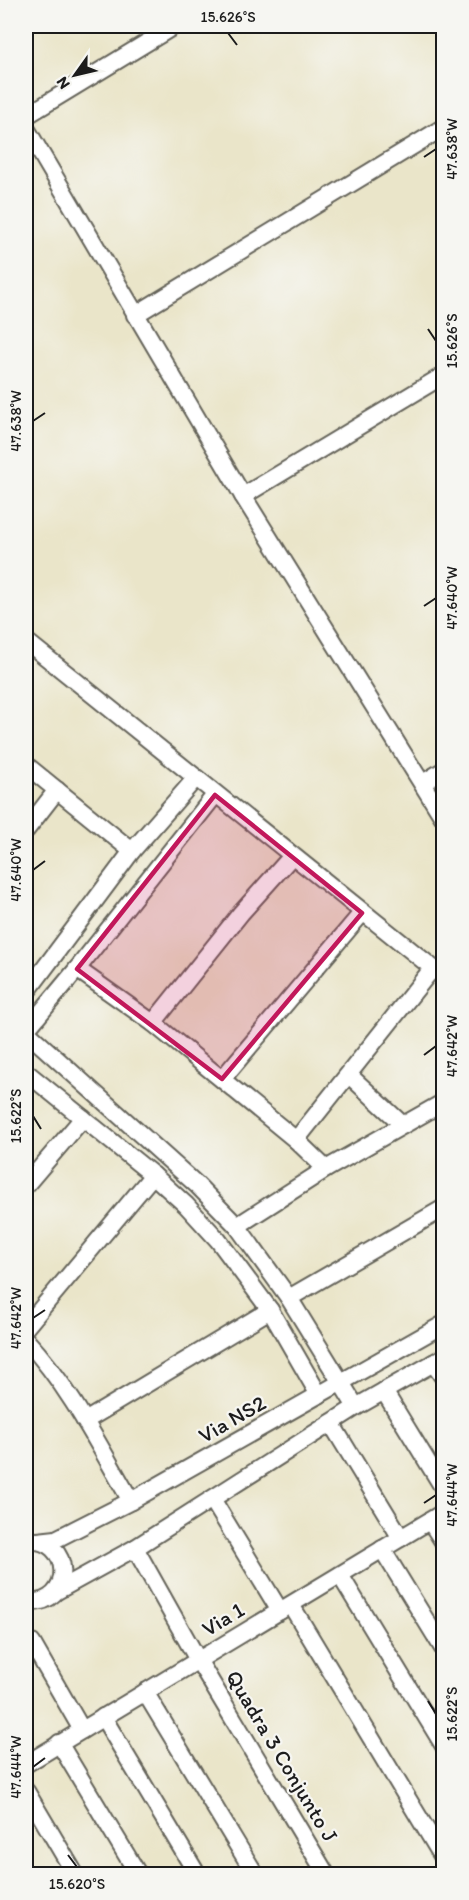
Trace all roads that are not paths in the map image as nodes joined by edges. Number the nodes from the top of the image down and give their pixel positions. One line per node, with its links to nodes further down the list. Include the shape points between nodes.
1 (174, 26): 2 (street)
2 (26, 116)
3 (444, 127): 5 (street)
4 (26, 128): 5 (street)
5 (135, 315): 7 (street)
6 (444, 375): 7 (street)
7 (243, 496): 12 (street)
8 (26, 641): 11 (street)
9 (26, 765): 13 (street)
10 (444, 770): 12 (street)
11 (195, 779): 14 (street); 17 (street)
12 (423, 783): 15 (street)
13 (57, 790): 16 (street); 17 (street)
14 (215, 795): 18 (street); 20 (street)
15 (444, 819)
16 (26, 830)
17 (132, 851): 22 (street)
18 (292, 856): 19 (street); 23 (street)
19 (362, 913): 21 (street); 28 (street)
20 (77, 969): 23 (street); 24 (street)
21 (438, 973): 27 (street)
22 (26, 993)
23 (153, 1023): 28 (street)
24 (28, 1029): 25 (street); 37 (street)
25 (26, 1053)
26 (26, 1072): 30 (street)
27 (349, 1075): 31 (street); 32 (street)
28 (222, 1079): 32 (street)
29 (444, 1102): 31 (street)
30 (83, 1118): 34 (street); 35 (street)
31 (403, 1125): 33 (street)
32 (296, 1140): 33 (street)
33 (326, 1169): 37 (street)
34 (153, 1175): 39 (street, via 218,1240); 41 (street)
35 (26, 1185)
36 (444, 1208): 38 (street)
37 (237, 1226): 38 (street)
38 (289, 1298): 45 (street)
39 (270, 1310): 47 (street); 49 (street)
40 (444, 1324): 45 (street, Via NS2)
41 (26, 1327)
42 (26, 1340): 49 (street)
43 (438, 1360): 44 (street); 46 (street)
44 (444, 1378)
45 (340, 1382): 47 (street, Via NS2); 48 (street)
46 (384, 1390): 48 (street); 51 (street)
47 (319, 1395): 53 (street, Via NS2)
48 (356, 1407): 50 (street)
49 (85, 1421): 53 (street)
50 (331, 1423): 52 (street); 55 (street)
51 (444, 1489)
52 (212, 1499): 58 (street); 63 (street)
53 (131, 1501): 56 (street, Via NS2, via 56,1539)
54 (437, 1516): 55 (street, Via 1); 57 (street)
55 (401, 1538): 59 (street, Via 1)
56 (29, 1541): 61 (street, via 48,1545 56,1552 63,1571)
57 (444, 1543)
58 (135, 1548): 61 (street); 66 (street, Quadra 3 Conjunto J)
59 (382, 1549): 60 (street, Via 1); 65 (street)
60 (340, 1575): 63 (street, Via 1); 71 (street)
61 (57, 1591): 62 (street, via 44,1601)
62 (29, 1605)
63 (286, 1608): 66 (street, Via 1); 74 (street)
64 (32, 1643): 69 (street)
65 (444, 1650)
66 (198, 1660): 67 (street, Via 1); 79 (street, Quadra 3 Conjunto J)
67 (145, 1692): 68 (street, Via 1); 78 (street)
68 (103, 1717): 69 (street, Via 1); 77 (street)
69 (82, 1730): 70 (street, Via 1)
70 (59, 1743): 72 (street, Via 1); 76 (street)
71 (444, 1746)
72 (28, 1756)
73 (26, 1791): 75 (street)
74 (444, 1859)
75 (75, 1875)
76 (138, 1875)
77 (197, 1875)
78 (255, 1875)
79 (326, 1875)

